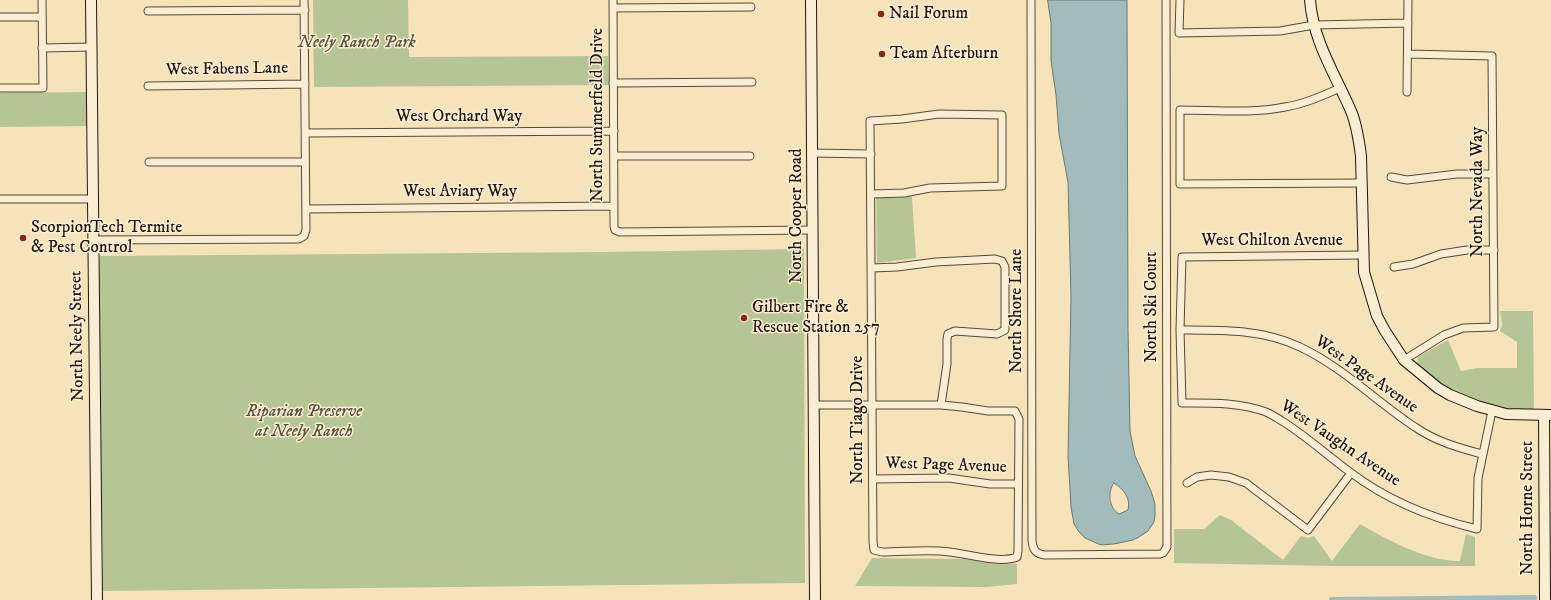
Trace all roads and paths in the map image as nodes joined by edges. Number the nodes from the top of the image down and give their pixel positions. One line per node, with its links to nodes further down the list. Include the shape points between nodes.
1 (42, 0): 15 (street)
2 (91, 0): 18 (street, North Neely Street)
3 (304, 0): 12 (street)
4 (811, 0): 30 (street, North Cooper Road)
5 (1031, 0): 62 (street, North Shore Lane, via 1033,547 1037,553 1045,555)
6 (1166, 0): 62 (street, North Ski Court, via 1167,547 1160,554)
7 (1180, 0): 17 (street, via 1180,33 1280,31)
8 (1310, 0): 17 (street)
9 (1408, 0): 16 (street)
10 (613, 4): 11 (street); 21 (street, North Summerfield Drive)
11 (751, 7)
12 (304, 10): 13 (street); 23 (street)
13 (148, 11)
14 (0, 17): 15 (street)
15 (42, 17): 19 (street)
16 (1408, 23): 17 (street); 20 (street)
17 (1314, 25): 26 (street, via 1318,40)
18 (92, 47): 19 (street); 40 (street, North Neely Street)
19 (42, 48): 25 (street, via 43,88)
20 (1408, 54): 27 (street); 36 (street, North Nevada Way, via 1492,56)
21 (613, 82): 22 (street); 28 (street, North Summerfield Drive)
22 (752, 82)
23 (305, 84): 24 (street, West Fabens Lane); 29 (street)
24 (148, 86)
25 (0, 88)
26 (1340, 88): 38 (street, via 1352,112 1359,137); 38 (street, via 1285,108 1180,110 1180,184)
27 (1407, 92)
28 (614, 131): 29 (street, West Orchard Way); 32 (street, North Summerfield Drive)
29 (305, 133): 35 (street)
30 (812, 153): 31 (street); 44 (street, North Cooper Road)
31 (871, 154): 39 (street, North Tiago Drive); 39 (street, North Tiago Drive, via 870,121 939,114 1002,115 1002,186 930,188 904,193)
32 (614, 156): 33 (street); 42 (street, North Summerfield Drive)
33 (750, 156)
34 (149, 162): 35 (street)
35 (305, 162): 43 (street)
36 (1493, 174): 37 (street, via 1457,174 1407,180); 46 (street, North Nevada Way)
37 (1391, 178)
38 (1362, 182): 47 (street)
39 (872, 194): 49 (street, North Tiago Drive)
40 (93, 199): 41 (street); 45 (street, North Neely Street)
41 (0, 200)
42 (614, 206): 43 (street, West Aviary Way); 44 (street, North Summerfield Drive, via 615,230 620,232)
43 (306, 209): 45 (street, via 306,230 304,236 299,239)
44 (813, 230): 52 (street, North Cooper Road)
45 (93, 240): 63 (street, North Neely Street)
46 (1494, 250): 48 (street, via 1467,250 1441,254 1413,264); 51 (street, North Nevada Way, via 1494,327 1462,328 1444,335)
47 (1363, 256): 50 (street, West Chilton Avenue, via 1182,257); 51 (street, via 1364,272 1377,316)
48 (1394, 267)
49 (872, 268): 53 (street, North Tiago Drive); 54 (street, via 944,261 1002,261 1005,267 1005,330 997,334 955,331 948,334 948,364)
50 (1180, 330): 57 (street, West Page Avenue, via 1235,330 1266,335 1300,347 1324,361 1416,428 1440,442); 58 (street, West Vaughn Avenue, via 1182,403 1245,405 1268,412 1300,432)
51 (1404, 360): 55 (street, via 1450,395)
52 (813, 405): 53 (street); 64 (street, North Cooper Road)
53 (873, 406): 54 (street); 59 (street, North Tiago Drive)
54 (941, 406): 61 (street, via 1015,411 1019,418)
55 (1492, 411): 56 (street); 57 (street)
56 (1547, 415): 65 (street, North Horne Street)
57 (1482, 454): 58 (street, West Vaughn Avenue, via 1478,478 1477,529 1415,510)
58 (1351, 473): 60 (street, via 1308,530 1246,483 1228,477 1211,476 1196,477)
59 (873, 478): 61 (street, West Page Avenue, via 949,478 990,484); 61 (street, North Tiago Drive, via 874,550 949,552 1012,559 1017,557 1018,551)
60 (1187, 483)
61 (1018, 484)
62 (1103, 555)
63 (97, 600)
64 (815, 600)
65 (1545, 600)

